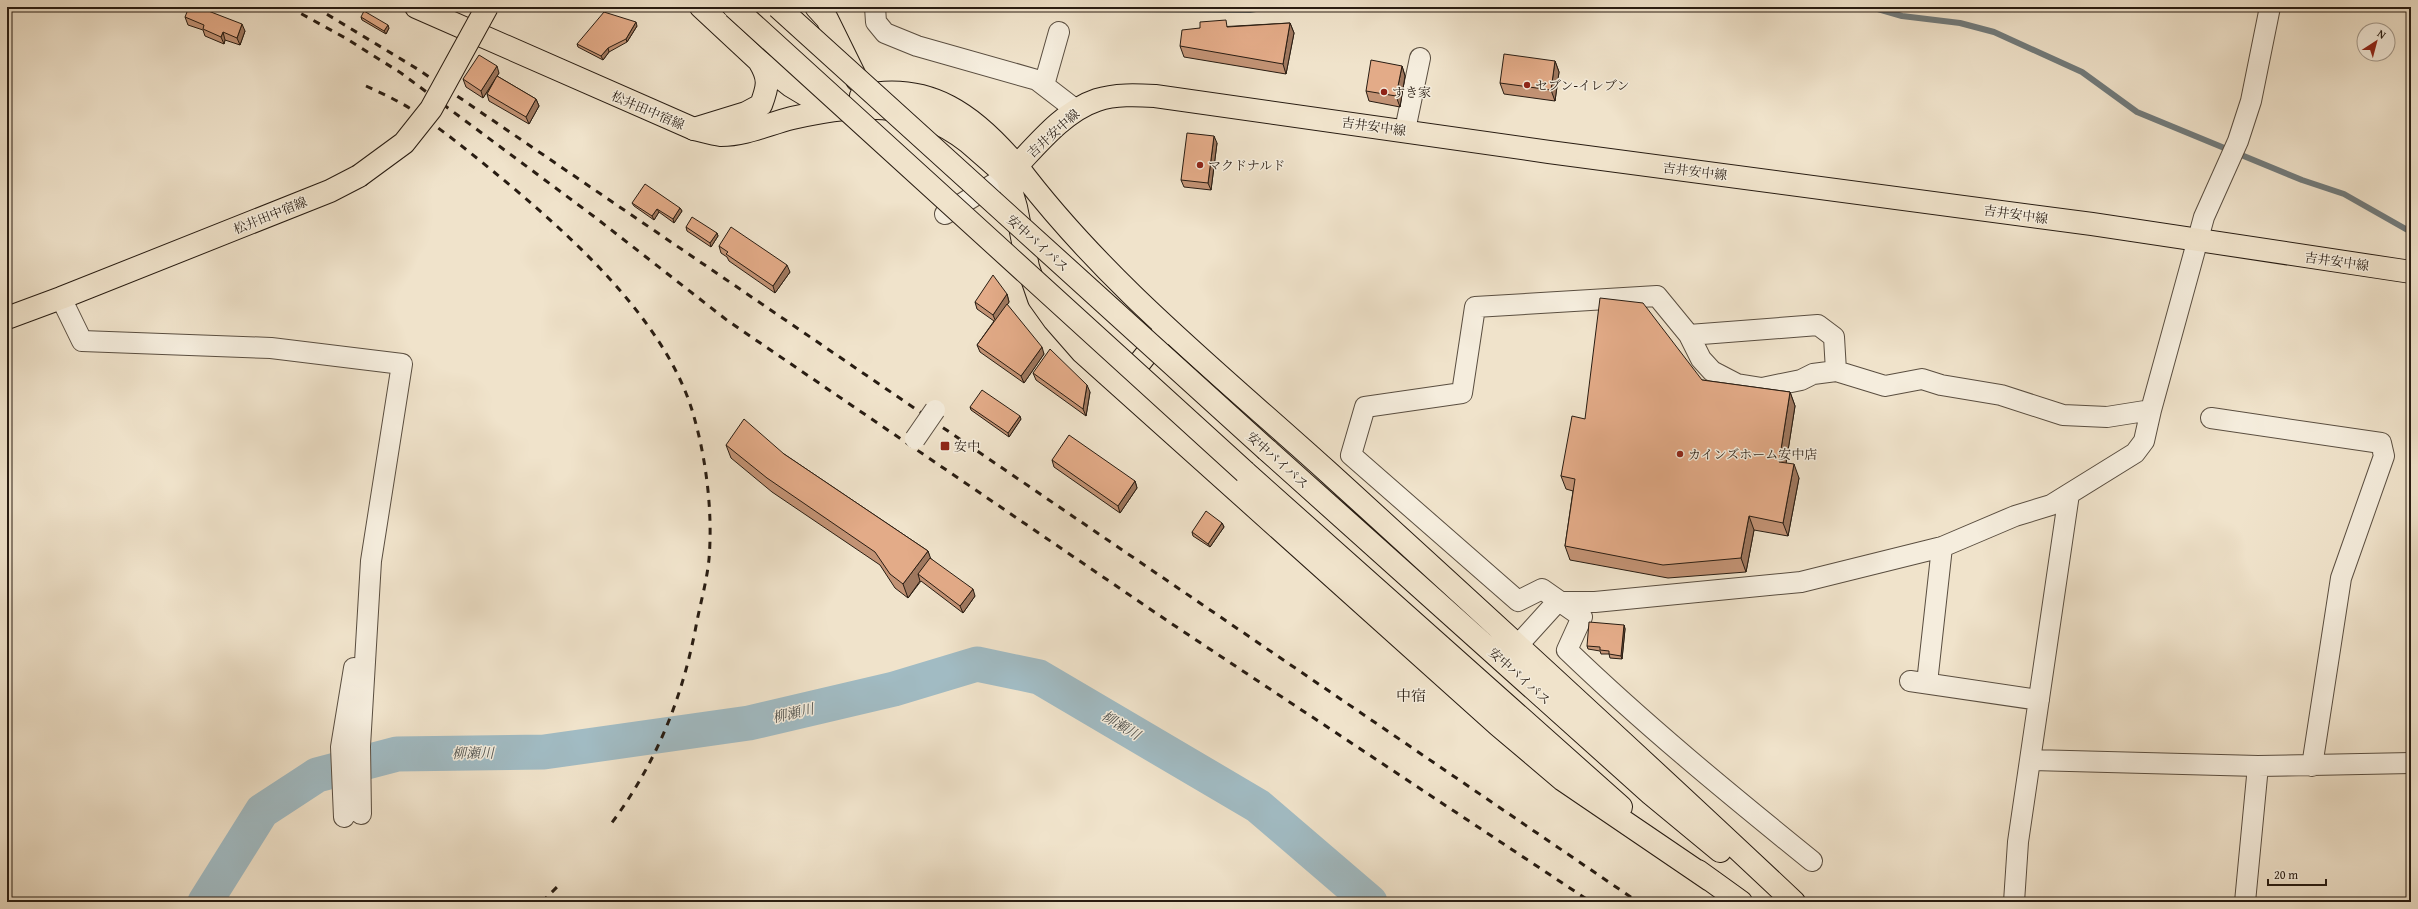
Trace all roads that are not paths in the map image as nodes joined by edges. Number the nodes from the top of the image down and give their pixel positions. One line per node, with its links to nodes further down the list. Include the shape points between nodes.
1 (416, 7): 16 (main road, 松井田中宿線)
2 (487, 7): 22 (main road, 松井田中宿線, bridge, via 431,109 404,143 359,176 330,191)
3 (701, 7): 11 (main road)
4 (734, 7): 43 (main road, bridge, via 1245,472 1632,816)
5 (778, 7): 45 (main road, 安中バイパス, bridge, via 1651,794 1727,857)
6 (816, 7): 13 (main road, via 827,18)
7 (875, 7): 12 (street, via 879,27 895,38 1037,80)
8 (2270, 7): 20 (street, via 2251,101 2238,141 2204,216)
9 (1059, 32): 12 (street)
10 (1420, 58): 17 (street)
11 (759, 61): 14 (main road, via 791,86); 16 (main road, via 767,75 767,89 761,105 746,113)
12 (1044, 85): 15 (street)
13 (864, 95): 14 (main road, 松井田中宿線); 18 (main road, 松井田中宿線, via 904,92 941,101 987,133)
14 (831, 110): 16 (main road, 松井田中宿線, via 791,118 748,131 720,135); 18 (main road, 松井田中宿線, via 890,108 926,117)
15 (1076, 110): 17 (main road, 吉井安中線, via 1098,100 1116,96 1155,96); 18 (main road, 吉井安中線)
16 (694, 129)
17 (1405, 130): 20 (main road, 吉井安中線)
18 (1012, 171): 19 (street); 24 (main road); 27 (main road, via 1028,267 1039,299 1082,352)
19 (945, 214)
20 (2198, 240): 21 (main road, 吉井安中線); 29 (street)
21 (2411, 272)
22 (62, 298): 23 (main road, 松井田中宿線); 41 (street, via 82,341 271,348 402,364 371,561 367,626 350,746)
23 (7, 318)
24 (1168, 328): 27 (main road); 35 (main road)
25 (1688, 335): 26 (street, via 1712,371 1737,384 1762,388 1801,380 1813,374); 26 (street, via 1818,325 1834,337); 34 (street, via 1657,296 1475,307 1462,393 1365,407 1351,456 1518,601 1542,589)
26 (1836, 371): 29 (street, via 1886,386 1922,379 1941,385 2001,395 2063,415 2107,417)
27 (1121, 386): 43 (main road, via 1498,725 1563,780)
28 (935, 410): 31 (street, bridge)
29 (2151, 410): 32 (street, via 2144,441 2134,453)
30 (2211, 418): 40 (street, via 2381,442 2384,456 2340,578)
31 (915, 439)
32 (2069, 494): 33 (street, via 2051,505 2015,516); 36 (street)
33 (1942, 547): 34 (street, via 1801,582 1595,602); 36 (street, via 1918,682)
34 (1557, 602): 35 (street); 42 (street, via 1582,618 1567,650 1678,751)
35 (1518, 645): 46 (main road)
36 (2039, 700): 37 (street)
37 (2030, 760): 39 (street); 47 (street, via 2018,842)
38 (2411, 763): 40 (street)
39 (2258, 766): 40 (street); 48 (street)
40 (2312, 766)
41 (352, 807)
42 (1812, 861)
43 (1710, 880): 44 (main road)
44 (1741, 902)
45 (1788, 902)
46 (1794, 902)
47 (2014, 902)
48 (2245, 902)

